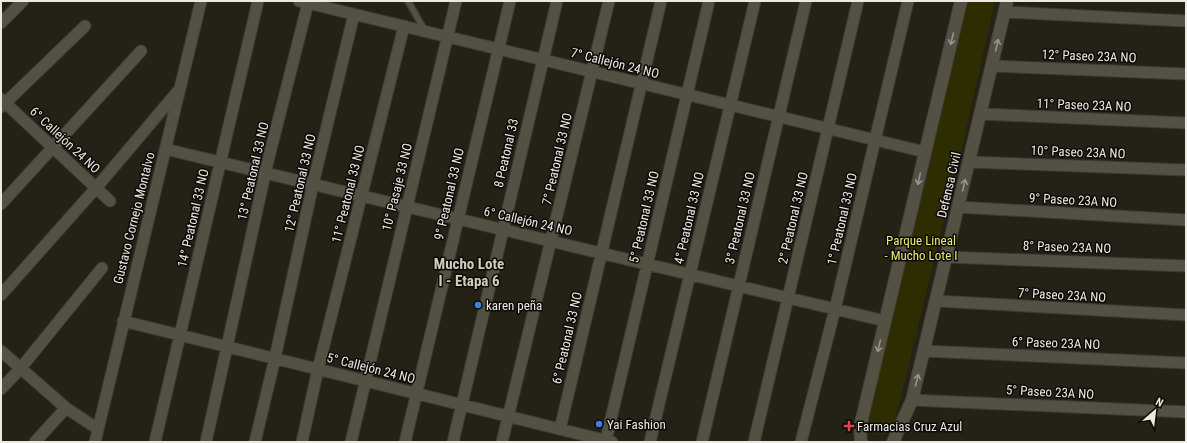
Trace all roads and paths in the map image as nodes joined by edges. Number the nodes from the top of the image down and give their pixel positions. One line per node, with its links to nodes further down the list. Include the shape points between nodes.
1 (23, 1): 20 (street)
2 (201, 1): 32 (street, Gustavo Cornejo Montalvo)
3 (258, 1): 44 (street, 14° Peatonal 33 NO)
4 (408, 1): 23 (lane)
5 (456, 1): 24 (street, 10° Pasaje 33 NO)
6 (510, 1): 25 (street, 9° Peatonal 33 NO)
7 (557, 1): 27 (street, 8 Peatonal 33)
8 (609, 1): 29 (street, 7° Peatonal 33 NO)
9 (661, 1): 31 (street)
10 (709, 1): 33 (street, 5° Peatonal 33 NO)
11 (755, 1): 35 (street, 4° Peatonal 33 NO)
12 (806, 1): 37 (street, 3° Peatonal 33 NO)
13 (858, 1): 39 (street, 2° Peatonal 33 NO)
14 (908, 1): 40 (street, 1° Peatonal 33 NO)
15 (962, 1): 43 (street, one-way to 43)
16 (304, 2): 18 (street, 7° Callejón 24 NO); 47 (street, 13° Peatonal 33 NO)
17 (1006, 6): 19 (street); 28 (street, Defensa Civil, one-way to 17)
18 (354, 14): 22 (street, 7° Callejón 24 NO); 48 (street, 12° Peatonal 33 NO)
19 (1186, 21)
20 (1, 23)
21 (85, 26): 34 (street)
22 (404, 26): 23 (street, 7° Callejón 24 NO); 50 (street, 11° Peatonal 33 NO)
23 (425, 32): 24 (street, 7° Callejón 24 NO)
24 (447, 37): 25 (street, 7° Callejón 24 NO); 53 (street, 10° Pasaje 33 NO)
25 (498, 49): 27 (street, 7° Callejón 24 NO); 55 (street, 9° Peatonal 33 NO)
26 (141, 51): 41 (street)
27 (543, 60): 29 (street, 7° Callejón 24 NO); 57 (street, 8 Peatonal 33)
28 (992, 66): 30 (street, 12° Paseo 23A NO); 36 (street, Defensa Civil)
29 (592, 72): 31 (street, 7° Callejón 24 NO); 58 (street, 7° Peatonal 33 NO)
30 (1186, 74)
31 (641, 83): 33 (street, 7° Callejón 24 NO); 59 (street, 6° Peatonal 33 NO)
32 (180, 89): 42 (street, Gustavo Cornejo Montalvo); 49 (street)
33 (687, 94): 35 (street, 7° Callejón 24 NO); 61 (street, 5° Peatonal 33 NO)
34 (2, 103): 41 (street, 6° Callejón 24 NO)
35 (731, 105): 37 (street, 7° Callejón 24 NO); 64 (street, 4° Peatonal 33 NO)
36 (981, 114): 38 (street, 11° Paseo 23A NO); 45 (street, Defensa Civil)
37 (778, 116): 39 (street, 7° Callejón 24 NO); 65 (street, 3° Peatonal 33 NO)
38 (1186, 124)
39 (828, 128): 40 (street, 7° Callejón 24 NO); 67 (street, 2° Peatonal 33 NO)
40 (875, 140): 43 (street, 7° Callejón 24 NO); 69 (street, 1° Peatonal 33 NO)
41 (53, 147): 49 (street, 6° Callejón 24 NO); 52 (street)
42 (165, 149): 44 (street, 6° Callejón 24 NO); 71 (street, Gustavo Cornejo Montalvo)
43 (925, 152): 72 (street, one-way to 72)
44 (220, 162): 47 (street, 6° Callejón 24 NO); 73 (street, 14° Peatonal 33 NO)
45 (969, 162): 46 (street, 10° Paseo 23A NO); 54 (street, Defensa Civil, one-way to 45)
46 (1186, 170)
47 (266, 173): 48 (street, 6° Callejón 24 NO); 74 (street, 13° Peatonal 33 NO)
48 (313, 184): 50 (street, 6° Callejón 24 NO); 77 (street, 12° Peatonal 33 NO)
49 (96, 188): 51 (street, 6° Callejón 24 NO); 66 (street)
50 (362, 196): 53 (street, 6° Callejón 24 NO); 80 (street, 11° Peatonal 33 NO)
51 (110, 201)
52 (1, 204)
53 (406, 207): 55 (street, 6° Callejón 24 NO); 81 (street, 10° Pasaje 33 NO)
54 (958, 207): 56 (street, 9° Paseo 23A NO); 60 (street, Defensa Civil)
55 (458, 219): 57 (street, 6° Callejón 24 NO); 83 (street, 9° Peatonal 33 NO)
56 (1186, 220)
57 (503, 230): 58 (street, 6° Callejón 24 NO); 85 (street, 8 Peatonal 33)
58 (552, 241): 59 (street, 6° Callejón 24 NO); 88 (street, 7° Peatonal 33 NO)
59 (601, 253): 61 (street, 6° Callejón 24 NO); 90 (street, 6° Peatonal 33 NO)
60 (946, 257): 62 (street, 8° Paseo 23A NO); 68 (street, Defensa Civil)
61 (647, 264): 64 (street, 6° Callejón 24 NO); 91 (street, 5° Peatonal 33 NO)
62 (1186, 266)
63 (102, 268): 79 (street)
64 (690, 274): 65 (street, 6° Callejón 24 NO); 102 (street, 4° Peatonal 33 NO)
65 (738, 286): 67 (street, 6° Callejón 24 NO); 103 (street, 3° Peatonal 33 NO)
66 (1, 295)
67 (788, 298): 69 (street, 6° Callejón 24 NO); 104 (street, 2° Peatonal 33 NO)
68 (936, 301): 70 (street, 7° Paseo 23A NO); 76 (street, Defensa Civil)
69 (835, 309): 72 (street, 6° Callejón 24 NO); 105 (street, 1° Peatonal 33 NO)
70 (1186, 315)
71 (123, 321): 73 (street, 5° Callejón 24 NO); 89 (street, Gustavo Cornejo Montalvo)
72 (885, 321): 106 (street, one-way to 106, via 860,427)
73 (180, 335): 74 (street, 5° Callejón 24 NO); 94 (street, 14° Peatonal 33 NO)
74 (228, 346): 77 (street, 5° Callejón 24 NO); 95 (street, 13° Peatonal 33 NO)
75 (1, 351): 79 (street)
76 (924, 351): 78 (street, 6° Paseo 23A NO); 84 (street, Defensa Civil, one-way to 76)
77 (276, 358): 80 (street, 5° Callejón 24 NO); 96 (street, 12° Peatonal 33 NO)
78 (1186, 363)
79 (20, 369): 82 (street); 86 (street)
80 (318, 369): 81 (street, 5° Callejón 24 NO); 97 (street, 11° Peatonal 33 NO)
81 (365, 380): 83 (street, 5° Callejón 24 NO); 98 (street, 10° Pasaje 33 NO)
82 (1, 389)
83 (416, 393): 85 (street, 5° Callejón 24 NO); 99 (street, 9° Peatonal 33 NO)
84 (912, 400): 87 (street, 5° Paseo 23A NO); 107 (street, Defensa Civil)
85 (461, 404): 88 (street, 5° Callejón 24 NO); 100 (street, 8 Peatonal 33)
86 (66, 408): 89 (street); 92 (street)
87 (1186, 412)
88 (508, 417): 90 (street, 5° Callejón 24 NO); 101 (street, 7° Peatonal 33 NO)
89 (98, 429): 93 (street, Gustavo Cornejo Montalvo)
90 (560, 429): 91 (street, 5° Callejón 24 NO)
91 (609, 441)
92 (35, 442)
93 (95, 442)
94 (155, 442)
95 (206, 442)
96 (255, 442)
97 (302, 442)
98 (351, 442)
99 (405, 442)
100 (453, 442)
101 (502, 442)
102 (650, 442)
103 (702, 442)
104 (754, 442)
105 (800, 442)
106 (861, 442)
107 (894, 442)

